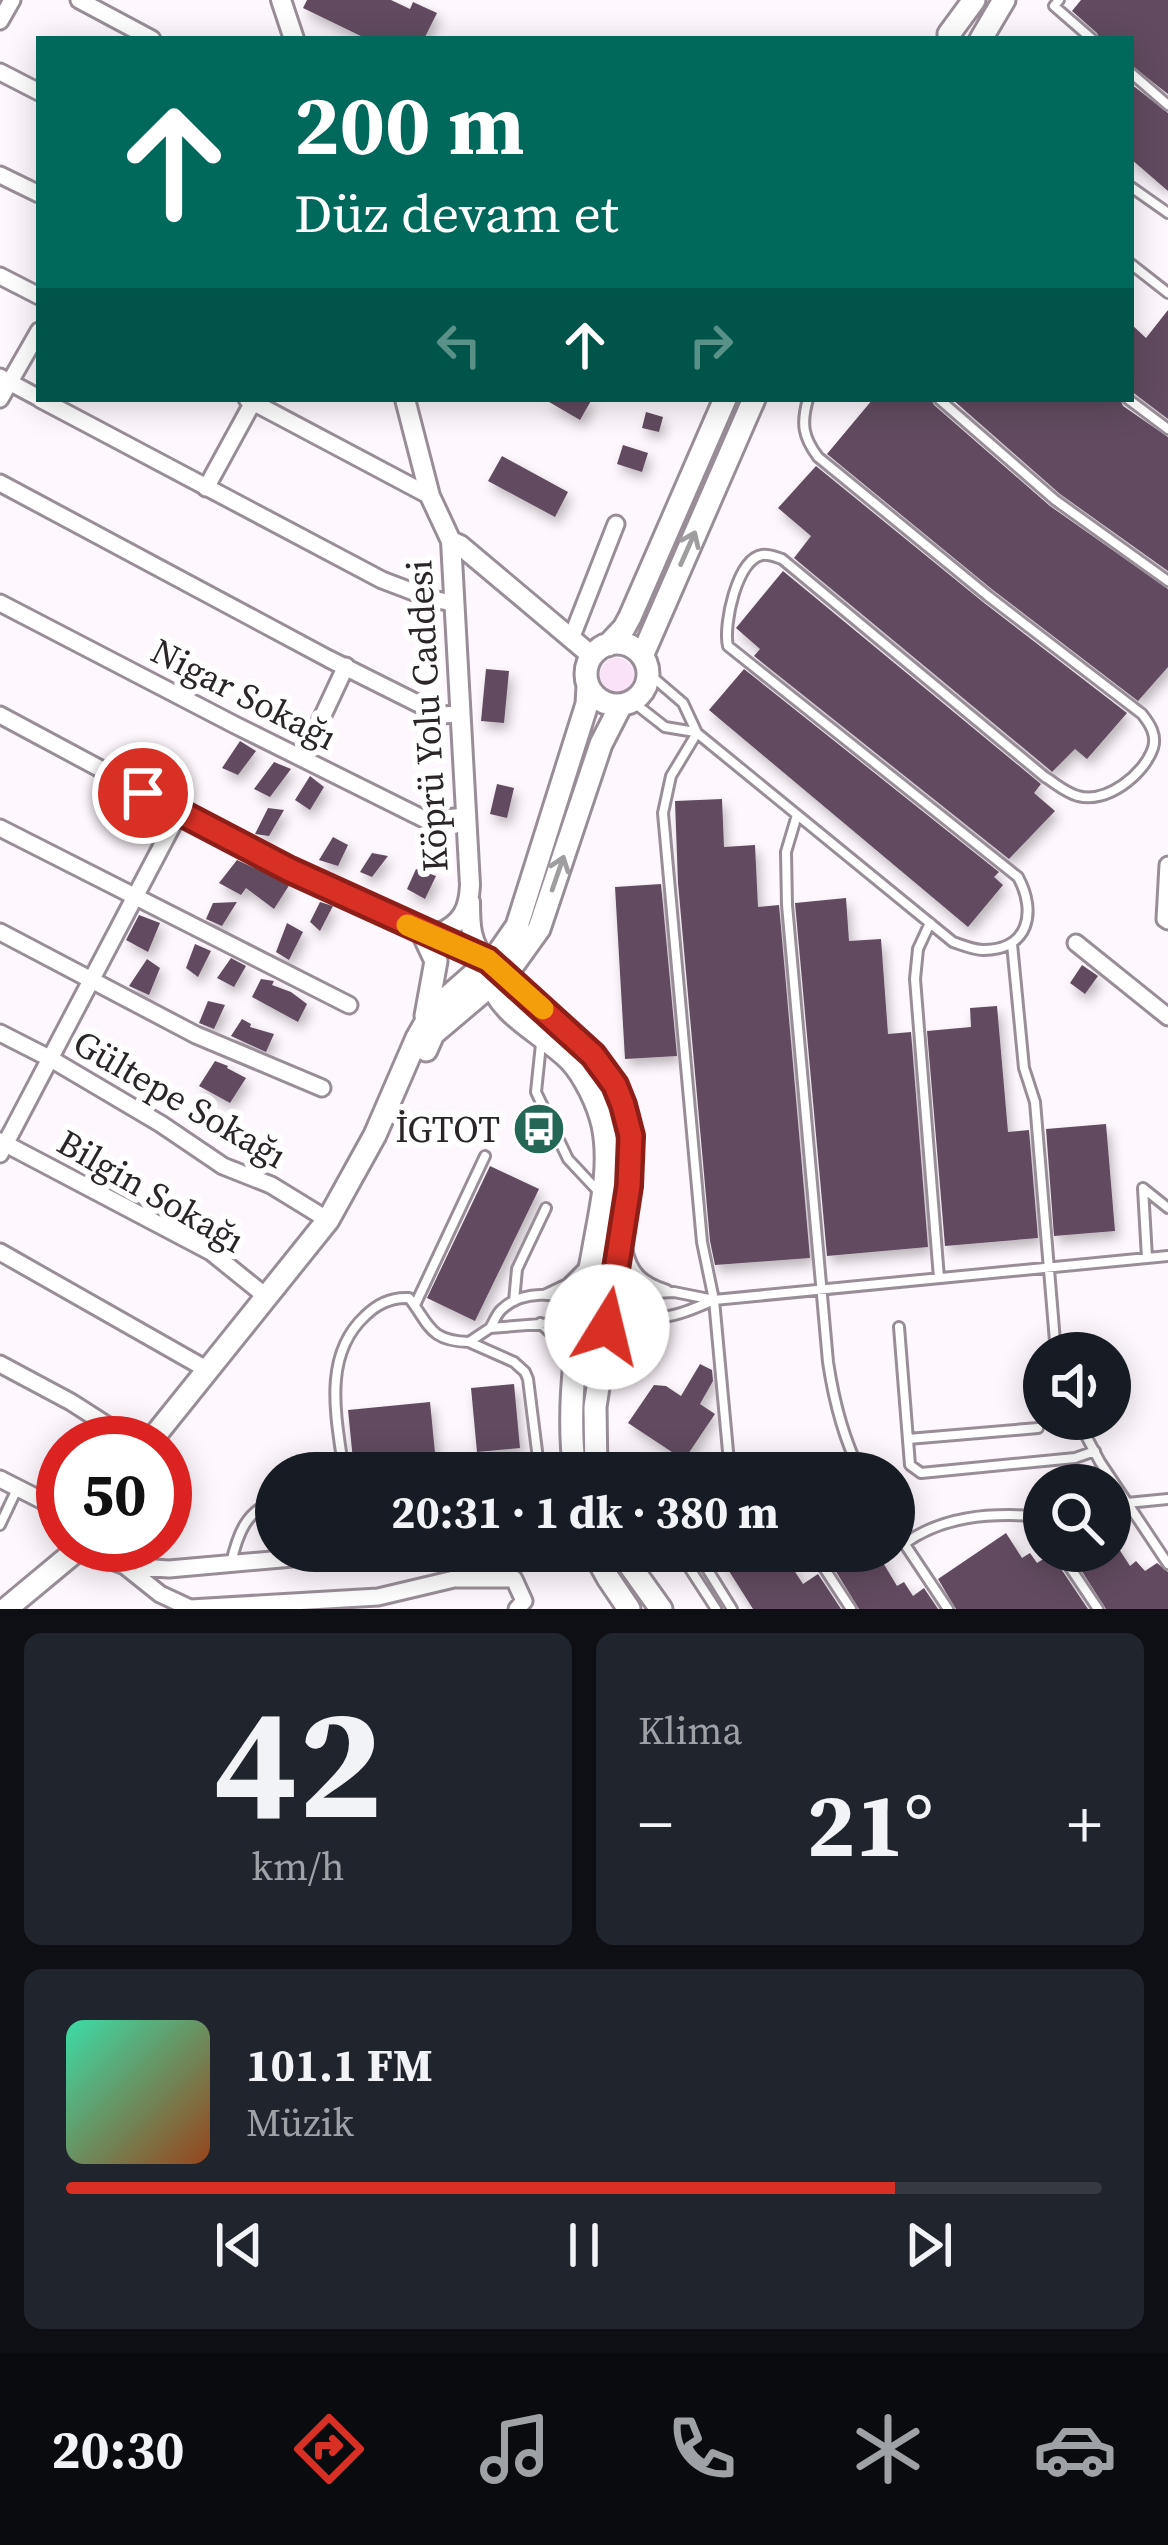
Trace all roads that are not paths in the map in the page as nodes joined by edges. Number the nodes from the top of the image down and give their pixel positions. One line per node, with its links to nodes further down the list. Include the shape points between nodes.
1 (12, 0): 7 (street)
2 (79, 0): 8 (street)
3 (281, 0): 9 (street)
4 (974, 0): 10 (main road)
5 (1004, 0): 11 (main road)
6 (1059, 0): 12 (lane, via 1054,6)
7 (0, 21)
8 (146, 36)
9 (293, 36)
10 (947, 36)
11 (982, 36)
12 (1089, 36)
13 (0, 72): 15 (street)
14 (1134, 76): 16 (lane)
15 (36, 90)
16 (1168, 105)
17 (0, 175): 19 (street)
18 (1134, 189): 20 (lane)
19 (36, 193)
20 (1168, 213)
21 (1134, 266): 23 (lane)
22 (0, 276): 24 (street)
23 (1168, 293)
24 (36, 294)
25 (36, 335): 26 (street)
26 (5, 380): 27 (street); 28 (street)
27 (36, 397)
28 (0, 399)
29 (46, 402): 40 (street)
30 (249, 402): 40 (street)
31 (254, 402): 41 (street)
32 (406, 402): 41 (street, Köprü Yolu Caddesi)
33 (724, 402): 48 (main road, via 625,628)
34 (753, 402): 49 (main road, one-way to 34)
35 (807, 402): 70 (lane, via 804,438 818,457 1152,727 1154,746 1143,766 1113,792 1075,796 782,559 758,555 748,563 724,630 728,646 1018,878 1030,910)
36 (942, 402): 44 (lane, via 1055,500)
37 (1132, 402): 38 (lane)
38 (1168, 429)
39 (0, 483): 50 (street)
40 (206, 488): 45 (street, via 382,580)
41 (430, 496): 43 (street, Köprü Yolu Caddesi)
42 (616, 524): 47 (street)
43 (451, 541): 45 (street, Köprü Yolu Caddesi); 47 (street)
44 (1168, 581)
45 (453, 602): 53 (street, Köprü Yolu Caddesi)
46 (0, 603): 56 (street, Nigar Sokağı)
47 (571, 639): 48 (street)
48 (600, 651): 49 (main road, via 628,645); 51 (main road, via 587,666)
49 (645, 664): 52 (main road, via 645,688); 55 (lane, via 682,703)
50 (346, 666): 53 (street, via 441,715); 56 (street)
51 (588, 686): 52 (main road, via 601,701); 71 (main road, via 517,926)
52 (627, 704): 55 (lane, via 665,727); 66 (main road, one-way to 52, via 601,744)
53 (459, 714): 59 (street, Köprü Yolu Caddesi)
54 (0, 715): 57 (street)
55 (697, 733): 58 (lane); 99 (lane, via 671,776 663,813)
56 (303, 758): 59 (street, Nigar Sokağı, via 426,820)
57 (179, 812): 63 (street); 67 (street)
58 (797, 815): 65 (lane); 95 (lane, via 786,852 787,905)
59 (465, 816): 62 (street, Köprü Yolu Caddesi)
60 (0, 828): 63 (street)
61 (1168, 865): 64 (street)
62 (470, 885): 67 (street, Köprü Yolu Caddesi, via 462,918 440,933); 71 (street, via 473,940)
63 (136, 897): 72 (street); 74 (street)
64 (1168, 921)
65 (930, 923): 70 (lane, via 981,951); 94 (lane, via 915,979)
66 (539, 929): 71 (main road, via 525,952); 73 (main road, via 527,966)
67 (422, 931): 71 (main road); 77 (main road, via 436,961)
68 (0, 932): 72 (street)
69 (1076, 943): 76 (street)
70 (1012, 944): 93 (lane)
71 (494, 974): 73 (main road); 75 (main road); 77 (main road, via 449,993); 78 (main road, via 510,1013)
72 (91, 982): 80 (street); 81 (street)
73 (533, 1000): 88 (main road, via 593,1055 623,1105 631,1136)
74 (349, 1005)
75 (455, 1016): 78 (main road, via 506,1016); 116 (main road, via 433,1034 337,1226)
76 (1168, 1017)
77 (424, 1024): 87 (main road)
78 (533, 1031): 84 (lane, via 536,1092 568,1159); 84 (main road, via 572,1062 596,1103 607,1154)
79 (0, 1034): 80 (street, Gültepe Sokağı)
80 (51, 1059): 82 (street); 87 (street, Gültepe Sokağı, via 223,1166)
81 (322, 1088)
82 (2, 1146): 98 (street, Bilgin Sokağı, via 211,1252)
83 (485, 1156): 102 (lane)
84 (603, 1196): 91 (main road)
85 (546, 1208): 100 (lane, via 517,1269)
86 (1168, 1208): 92 (lane, via 1143,1187)
87 (328, 1220): 98 (main road)
88 (622, 1229): 96 (lane, via 634,1270); 101 (main road)
89 (0, 1252): 112 (street)
90 (1168, 1256): 92 (lane)
91 (592, 1258): 97 (lane, via 567,1284); 101 (main road); 103 (main road)
92 (1147, 1258): 93 (lane)
93 (1047, 1268): 94 (lane); 108 (lane)
94 (939, 1278): 95 (lane)
95 (822, 1289): 99 (lane); 126 (lane, via 833,1396)
96 (674, 1292): 99 (lane); 101 (lane)
97 (541, 1295): 100 (lane); 103 (lane, via 569,1298)
98 (268, 1298): 112 (main road)
99 (714, 1300): 104 (lane); 125 (lane)
100 (514, 1301): 107 (lane)
101 (611, 1302): 104 (lane); 110 (main road)
102 (415, 1305): 109 (lane, via 442,1339); 121 (lane, via 401,1297 371,1310 340,1355)
103 (582, 1316): 105 (lane); 110 (main road); 113 (main road)
104 (650, 1319): 110 (lane, via 623,1330)
105 (539, 1322): 107 (lane); 113 (lane)
106 (899, 1327): 118 (lane)
107 (490, 1328): 109 (lane)
108 (1054, 1332)
109 (469, 1342): 122 (lane, via 525,1372)
110 (603, 1353): 124 (main road)
111 (0, 1364): 114 (street)
112 (206, 1369): 115 (main road)
113 (572, 1380): 123 (main road)
114 (93, 1416)
115 (170, 1416)
116 (186, 1416)
117 (1023, 1429): 118 (lane)
118 (908, 1439): 120 (lane, via 910,1465 921,1473)
119 (1089, 1440): 120 (lane)
120 (1095, 1451): 127 (lane)
121 (342, 1452)
122 (537, 1452)
123 (572, 1452)
124 (596, 1452)
125 (728, 1452)
126 (849, 1452)
127 (1103, 1464)
128 (0, 1479): 129 (street)
129 (18, 1488): 130 (street); 136 (lane)
130 (36, 1497)
131 (1168, 1498): 132 (lane)
132 (1131, 1502)
133 (255, 1510): 140 (lane)
134 (1131, 1510): 141 (lane)
135 (1023, 1517): 137 (lane, via 951,1520)
136 (0, 1525)
137 (915, 1536)
138 (915, 1560): 158 (lane)
139 (255, 1562): 140 (street)
140 (231, 1564): 142 (street)
141 (1168, 1564)
142 (192, 1567)
143 (50, 1572): 151 (main road)
144 (132, 1572): 152 (street, via 190,1608 514,1579 524,1600)
145 (605, 1572): 153 (main road)
146 (634, 1572): 154 (main road)
147 (691, 1572): 155 (lane)
148 (709, 1572): 156 (lane)
149 (827, 1572): 157 (lane)
150 (1073, 1572): 159 (lane)
151 (6, 1609)
152 (517, 1609)
153 (629, 1609)
154 (661, 1609)
155 (716, 1609)
156 (731, 1609)
157 (851, 1609)
158 (948, 1609)
159 (1098, 1609)

